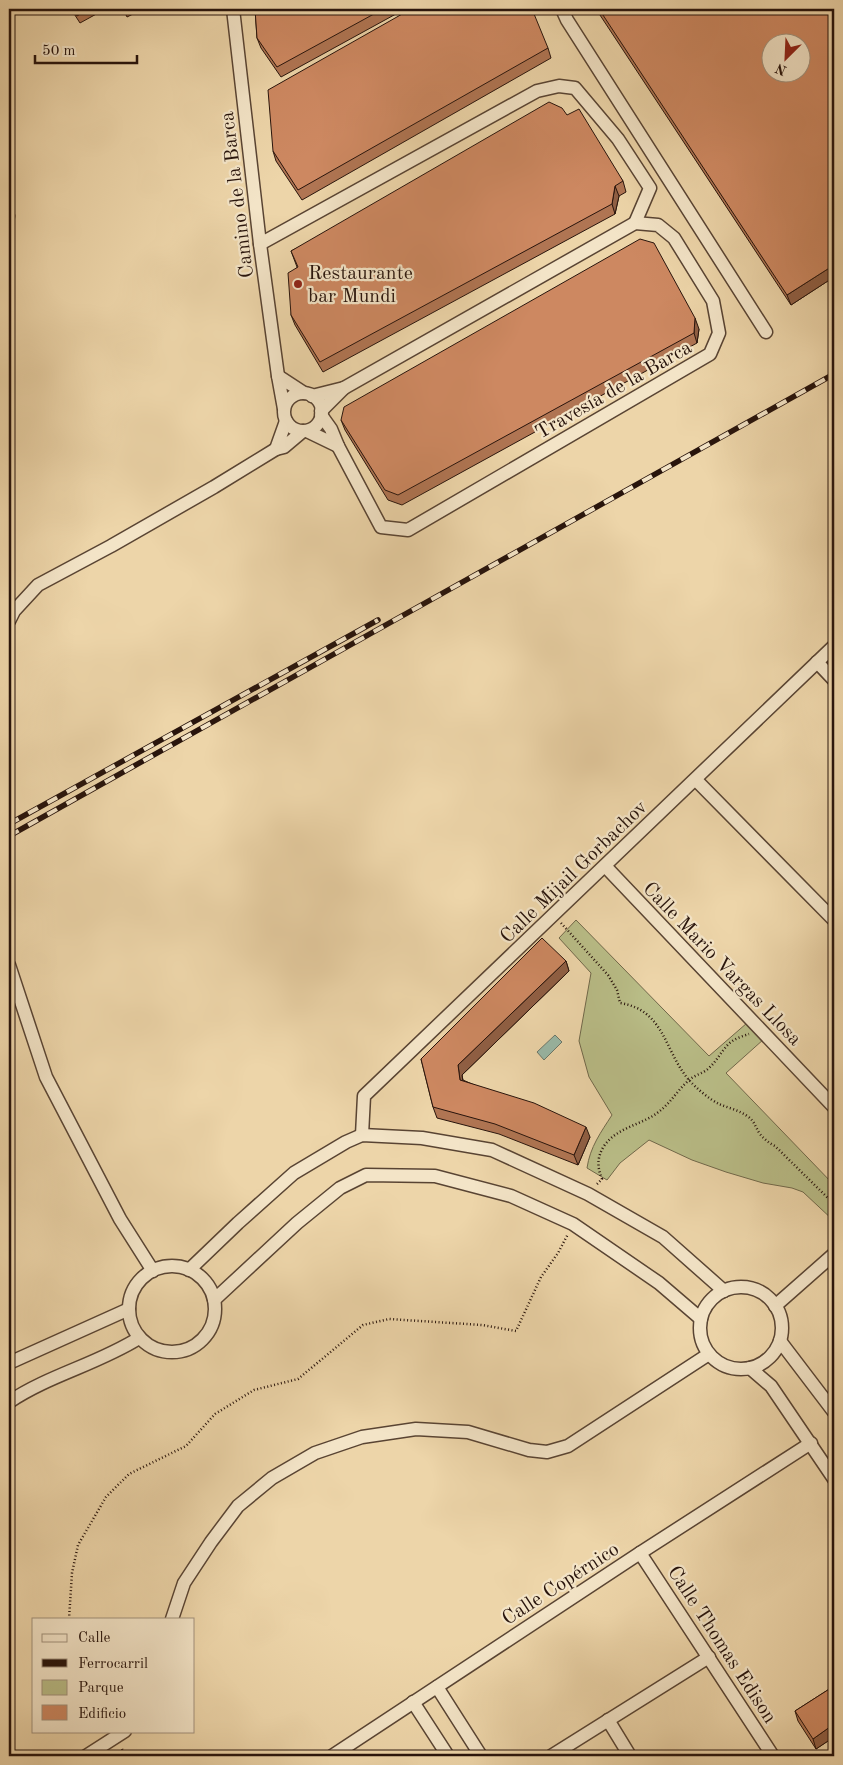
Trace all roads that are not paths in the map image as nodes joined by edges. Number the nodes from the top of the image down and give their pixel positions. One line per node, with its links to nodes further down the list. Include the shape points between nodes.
1 (233, 9): 6 (street, Camino de la Barca)
2 (562, 9): 7 (street)
3 (9, 211): 5 (lane)
4 (635, 223): 6 (street, via 650,188 618,139 575,88 559,86 537,91); 9 (street); 14 (street, Travesía de la Barca, via 658,225 674,238 713,301 719,333 710,354 408,530 381,527)
5 (9, 226)
6 (260, 244): 8 (street, Camino de la Barca)
7 (766, 332)
8 (278, 376): 10 (street); 12 (street, Camino de la Barca)
9 (344, 388): 10 (street); 11 (street)
10 (308, 395): 11 (street, via 317,400); 12 (street, via 294,395 289,399)
11 (321, 413): 13 (street, via 317,424); 14 (street)
12 (285, 415): 13 (street, via 294,429); 15 (street)
13 (305, 431): 14 (street); 15 (street, via 284,447)
14 (338, 446)
15 (276, 449): 16 (street, via 38,585 14,610)
16 (9, 621)
17 (834, 646): 18 (street, Calle Mijail Gorbachov)
18 (817, 662): 19 (street); 20 (street, Calle Mijail Gorbachov)
19 (834, 680)
20 (696, 780): 21 (street, Calle Mijail Gorbachov); 22 (street)
21 (605, 866): 24 (street, Calle Mario Vargas Llosa); 25 (street, Calle Mijail Gorbachov, via 364,1096)
22 (834, 920)
23 (9, 965): 28 (street, via 46,1076 120,1219)
24 (834, 1107)
25 (362, 1134): 27 (street, via 294,1173); 29 (street, via 422,1138 492,1150 588,1194 663,1237)
26 (834, 1254): 31 (street)
27 (189, 1270): 28 (street, via 176,1266); 30 (street, via 209,1287)
28 (153, 1271): 32 (street, via 138,1283 131,1295)
29 (724, 1291): 31 (street, via 746,1288 758,1291); 33 (street, via 714,1298)
30 (214, 1300): 33 (street, via 340,1188 366,1175 435,1176 511,1196 572,1224 659,1283); 34 (street, via 211,1328 192,1348 164,1352)
31 (775, 1306): 35 (street, via 782,1329)
32 (129, 1309): 34 (street, via 130,1320); 37 (street)
33 (701, 1319): 36 (street, via 701,1338)
34 (139, 1338): 39 (street)
35 (780, 1341): 38 (street, via 763,1363); 40 (street)
36 (709, 1354): 38 (street, via 728,1367); 44 (street, via 568,1446 547,1452 468,1432 416,1429 362,1437 315,1453 272,1478 238,1506 184,1583)
37 (9, 1363)
38 (750, 1368): 41 (street, via 771,1386)
39 (9, 1402)
40 (834, 1412)
41 (811, 1443): 42 (street); 43 (street, Calle Copérnico)
42 (834, 1479)
43 (640, 1552): 45 (street, Calle Thomas Edison); 46 (street, Calle Copérnico)
44 (172, 1618)
45 (708, 1657): 48 (street); 56 (street, Calle Thomas Edison)
46 (437, 1687): 47 (street, Calle Copérnico); 53 (street)
47 (414, 1702): 51 (street, Calle Copérnico); 52 (street)
48 (608, 1720): 54 (street); 55 (street)
49 (123, 1732): 50 (street)
50 (86, 1756)
51 (332, 1756)
52 (448, 1756)
53 (481, 1756)
54 (551, 1756)
55 (630, 1756)
56 (773, 1756)

